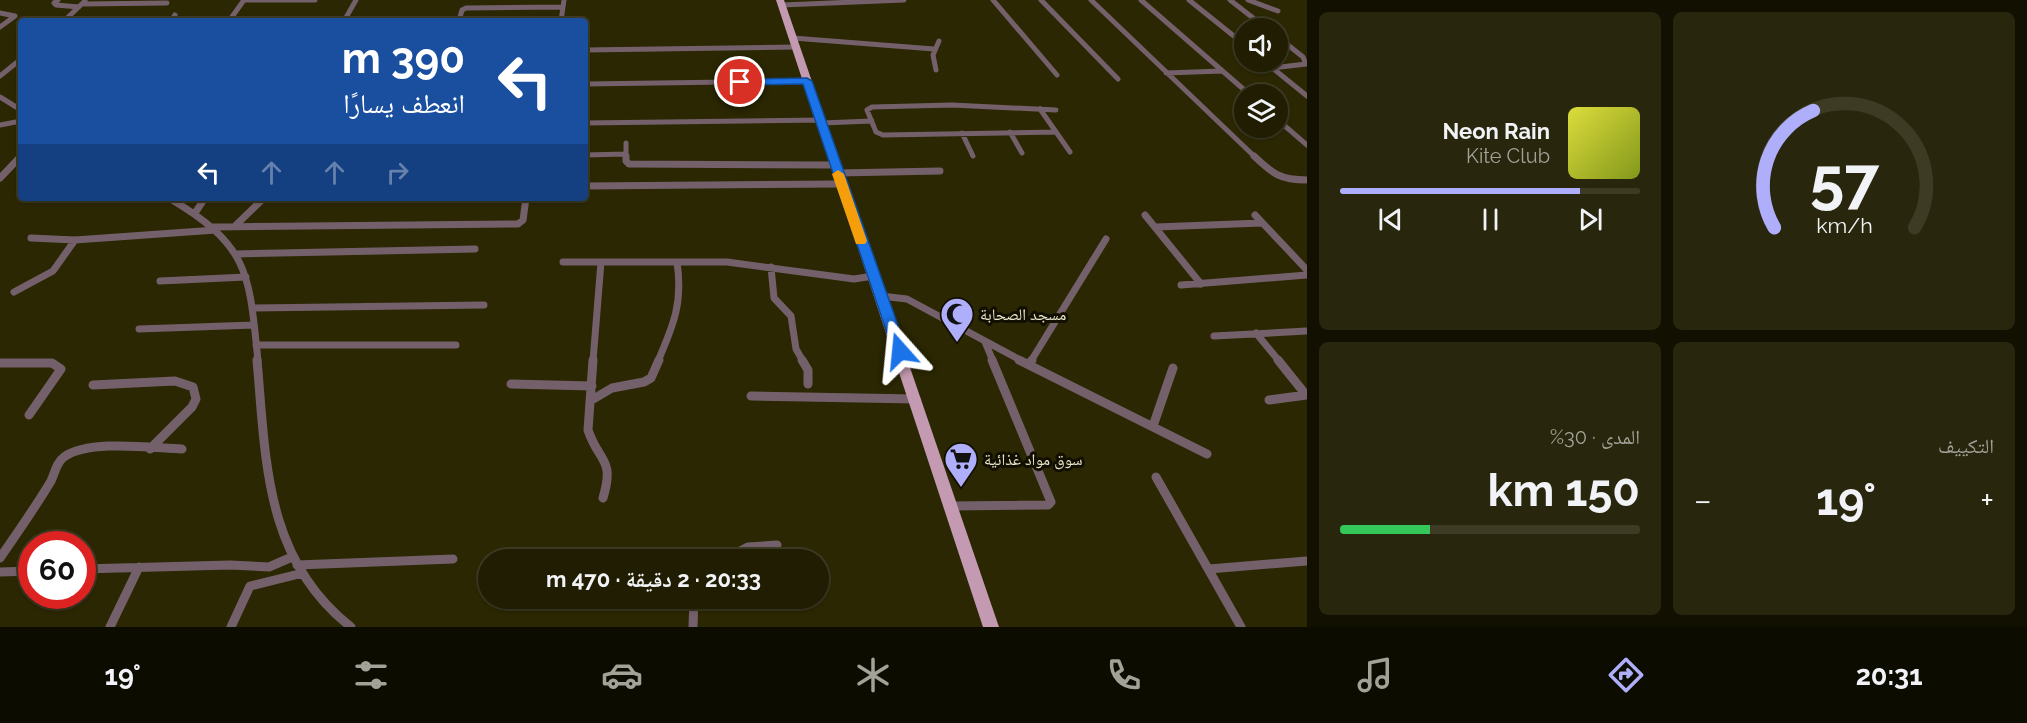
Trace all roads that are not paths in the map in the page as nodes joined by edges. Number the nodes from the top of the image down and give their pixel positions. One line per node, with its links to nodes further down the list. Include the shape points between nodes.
1 (58, 0): 16 (street, via 56,5)
2 (244, 0): 3 (street); 23 (street)
3 (315, 0)
4 (356, 0): 24 (street)
5 (564, 0): 17 (street)
6 (904, 0): 14 (street)
7 (993, 0): 41 (street)
8 (1041, 0): 43 (street)
9 (1091, 0): 40 (street)
10 (1141, 0): 38 (street)
11 (1189, 0): 29 (street)
12 (1230, 0): 27 (street)
13 (1248, 0): 18 (street)
14 (781, 2): 31 (main road)
15 (166, 3): 16 (street)
16 (82, 4): 21 (street)
17 (563, 7): 25 (street, via 466,8); 26 (street)
18 (1278, 11)
19 (0, 13): 28 (street, via 15,16)
20 (175, 15): 22 (street)
21 (67, 18)
22 (173, 18)
23 (230, 18)
24 (346, 18)
25 (460, 18)
26 (561, 18)
27 (1253, 18)
28 (0, 27)
29 (1234, 36)
30 (939, 41): 33 (street)
31 (795, 42): 33 (street); 34 (street); 44 (main road)
32 (1288, 45): 36 (street, via 1306,64)
33 (934, 49): 37 (street)
34 (588, 50)
35 (18, 61): 42 (street)
36 (1288, 66)
37 (936, 70)
38 (1222, 71): 40 (street); 46 (street)
39 (1277, 72): 47 (street)
40 (1166, 73): 72 (street, via 1272,172 1287,180)
41 (1057, 75)
42 (0, 76)
43 (1118, 80)
44 (807, 81): 45 (street); 52 (main road)
45 (588, 84)
46 (1237, 84)
47 (1307, 96)
48 (0, 97): 49 (street)
49 (18, 108)
50 (1040, 109): 51 (street); 53 (street, via 872,106 867,110); 59 (street)
51 (1056, 110)
52 (822, 121): 53 (street); 55 (street); 70 (main road)
53 (872, 121): 60 (street, via 877,134 883,135)
54 (18, 122): 56 (street)
55 (588, 123)
56 (0, 125)
57 (1288, 129): 62 (street)
58 (1010, 132): 59 (street); 60 (street); 64 (street)
59 (1055, 132): 63 (street)
60 (962, 133): 67 (street)
61 (626, 143): 65 (street)
62 (1307, 145)
63 (1070, 152)
64 (1022, 153)
65 (626, 154): 66 (street); 70 (street, via 627,163 635,164)
66 (588, 155)
67 (973, 156)
68 (18, 159): 71 (street)
69 (940, 171): 70 (street)
70 (838, 174): 73 (street); 95 (main road)
71 (0, 178)
72 (1307, 180)
73 (588, 186)
74 (174, 201): 78 (street)
75 (203, 201): 78 (street)
76 (261, 201): 82 (street)
77 (526, 201): 82 (street, via 523,220 518,224)
78 (195, 213): 84 (street)
79 (1145, 215): 83 (street)
80 (1255, 215): 81 (street)
81 (1262, 223): 83 (street); 94 (street)
82 (235, 226): 84 (street)
83 (1156, 227): 98 (street)
84 (215, 228): 87 (street); 89 (street)
85 (31, 238): 87 (street)
86 (1106, 239): 113 (street)
87 (75, 240): 100 (street, via 53,271)
88 (475, 249): 89 (street)
89 (236, 254): 96 (street)
90 (563, 262): 91 (street)
91 (601, 262): 92 (street); 118 (street)
92 (678, 262): 93 (street); 123 (street, via 679,304 651,378 612,388)
93 (771, 267): 95 (street, via 854,279); 116 (street, via 774,298 791,316 796,349 808,370)
94 (1307, 272): 98 (street)
95 (873, 276): 101 (main road)
96 (246, 277): 97 (street); 103 (street)
97 (160, 281)
98 (1201, 284): 99 (street)
99 (1181, 285)
100 (14, 292)
101 (881, 296): 109 (street, via 907,299); 121 (main road)
102 (484, 305): 103 (street)
103 (252, 308): 104 (street)
104 (254, 325): 105 (street); 110 (street)
105 (139, 329)
106 (1307, 331): 107 (street)
107 (1256, 333): 108 (street); 119 (street)
108 (1214, 336)
109 (985, 342): 113 (street); 131 (street, via 1051,502)
110 (256, 345): 111 (street); 137 (street, via 268,472 276,509)
111 (456, 345)
112 (0, 363): 124 (street, via 49,363 61,369)
113 (1029, 366): 125 (street)
114 (1173, 368): 125 (street)
115 (511, 384): 118 (street)
116 (808, 384)
117 (93, 385): 126 (street, via 175,381 193,387 196,399 192,407)
118 (592, 386): 123 (street)
119 (1307, 395): 122 (street)
120 (751, 396): 121 (street)
121 (915, 399): 131 (main road)
122 (1269, 400)
123 (590, 401): 130 (street, via 590,438 609,468)
124 (29, 415)
125 (1153, 426): 128 (street)
126 (150, 449): 127 (street); 134 (street, via 97,448 65,457)
127 (182, 449)
128 (1207, 454)
129 (1156, 477): 140 (street)
130 (603, 498)
131 (951, 506): 148 (main road)
132 (777, 545): 133 (street, via 755,544)
133 (742, 549)
134 (0, 558)
135 (453, 559): 137 (street)
136 (1307, 561): 140 (street)
137 (298, 565): 138 (street); 145 (street, via 250,586); 146 (street, via 339,619)
138 (139, 567): 139 (street); 144 (street)
139 (96, 569)
140 (1209, 569): 149 (street)
141 (18, 571): 142 (street)
142 (0, 572)
143 (694, 609): 147 (street)
144 (110, 627)
145 (231, 627)
146 (351, 627)
147 (693, 627)
148 (991, 627)
149 (1241, 627)

